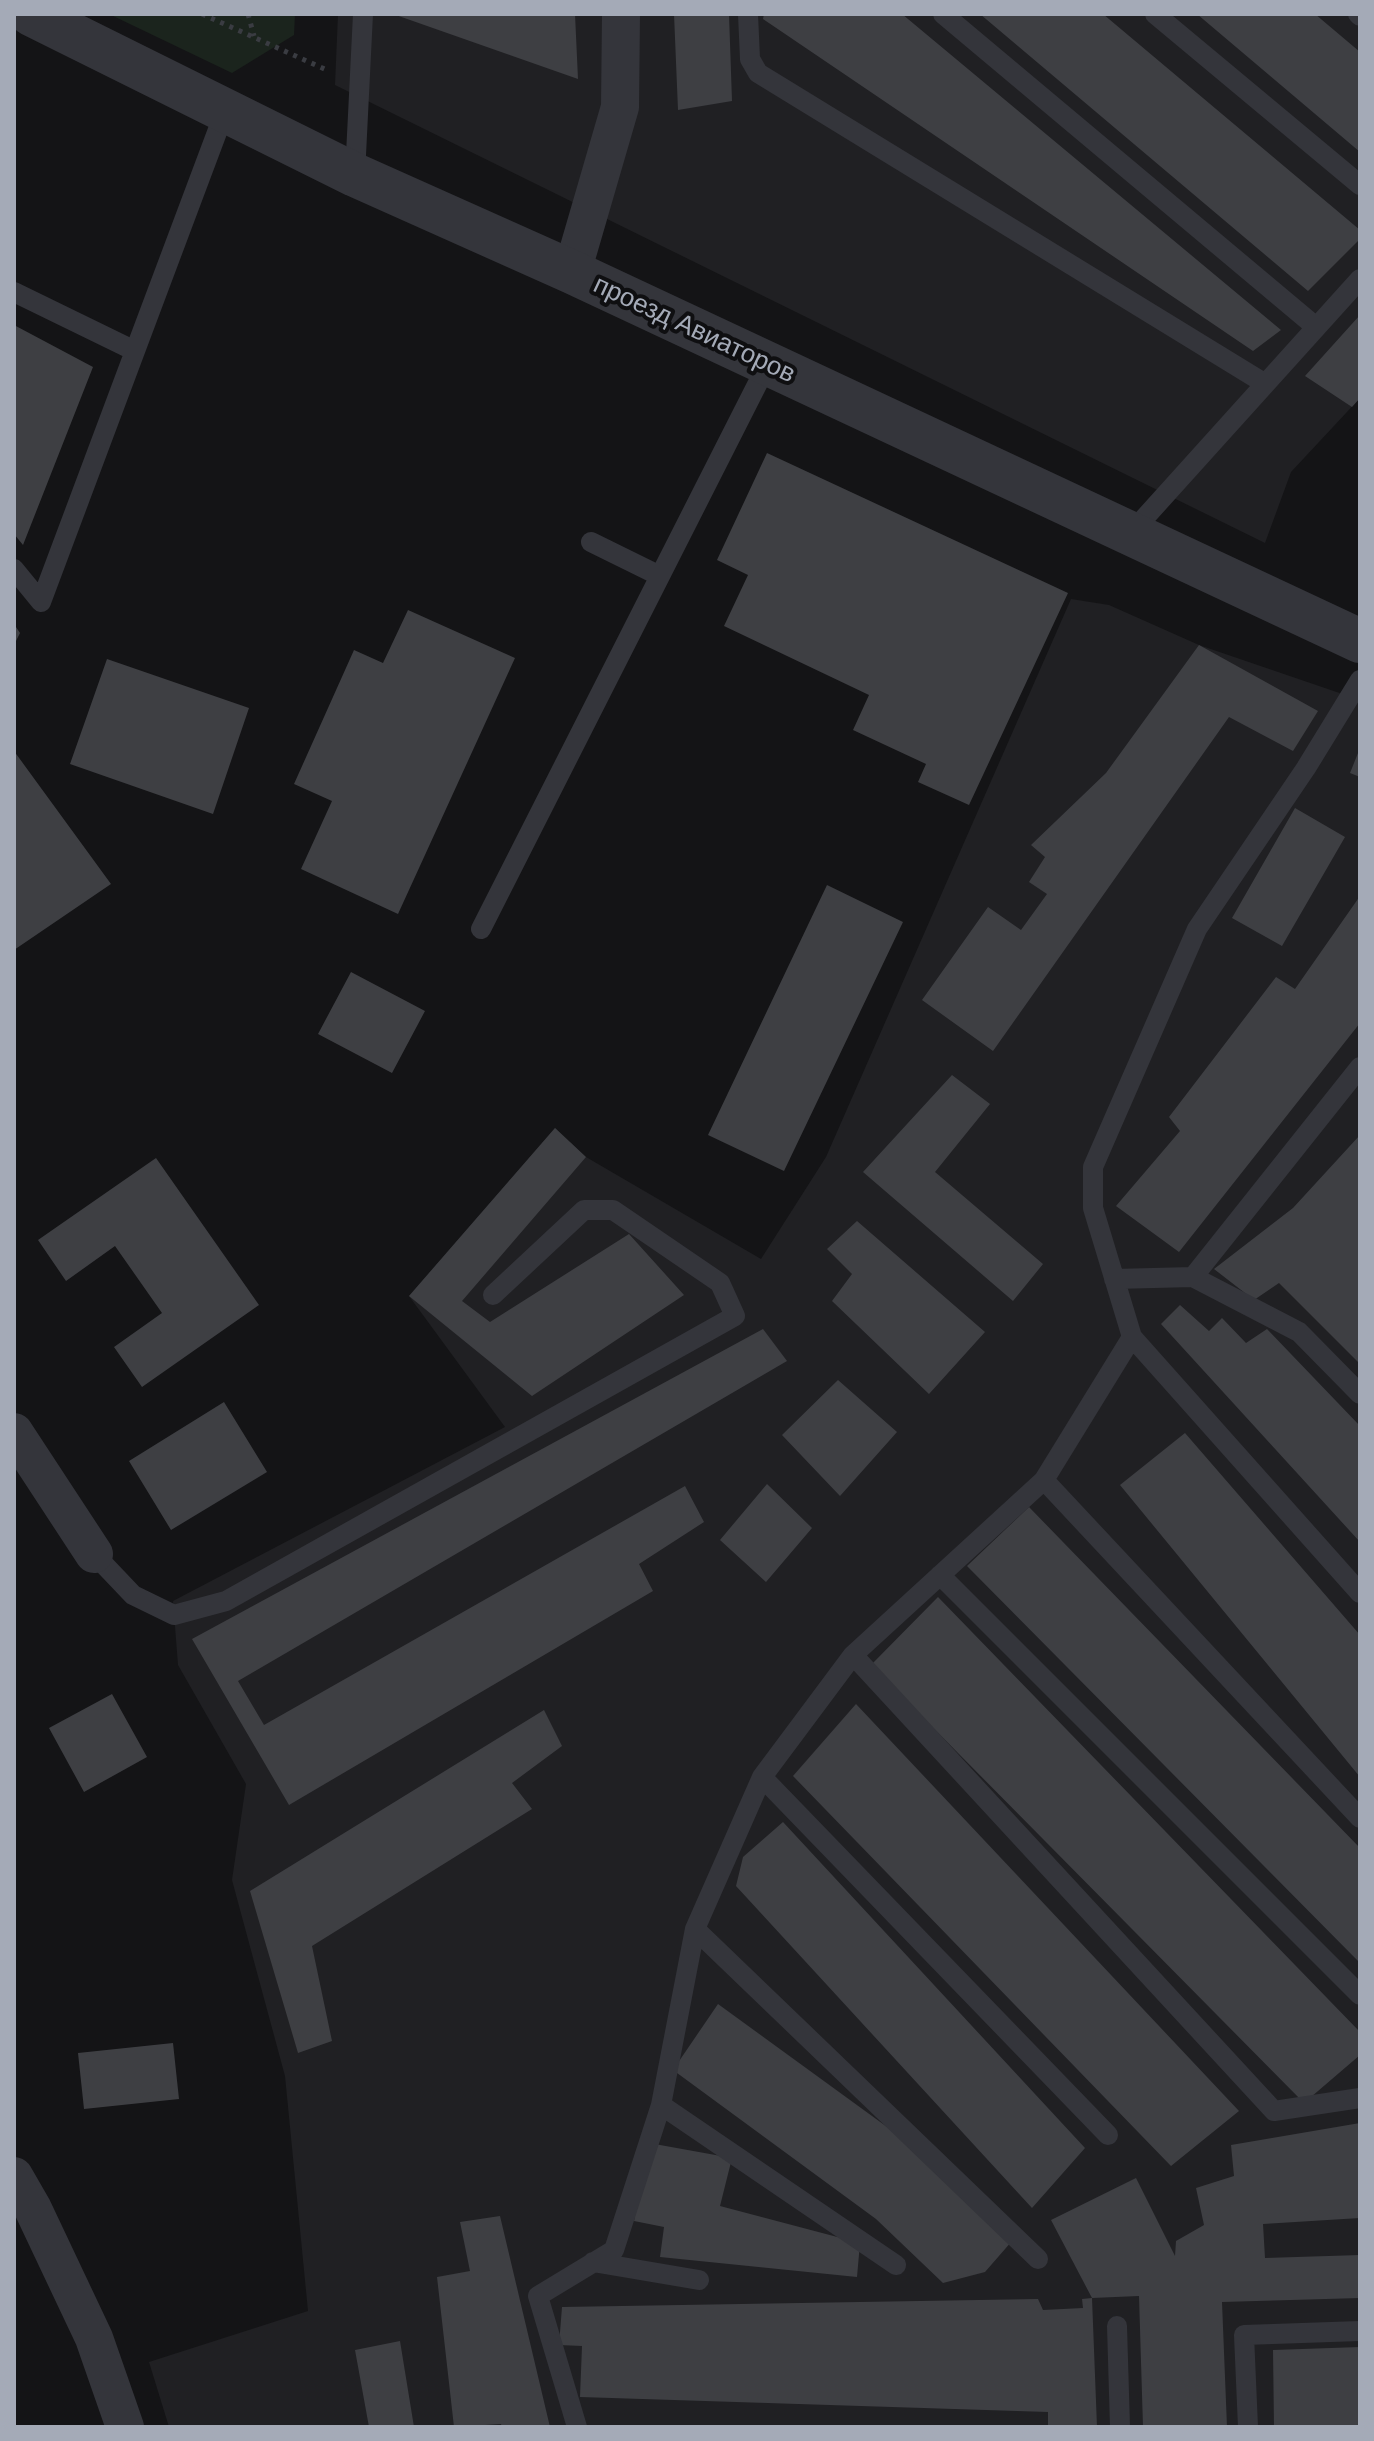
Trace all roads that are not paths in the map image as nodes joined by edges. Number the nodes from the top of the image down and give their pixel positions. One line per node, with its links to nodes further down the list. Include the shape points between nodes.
1 (31, 14): 7 (street, проезд Авиаторов)
2 (363, 14): 8 (lane)
3 (621, 14): 10 (street, via 620,107)
4 (748, 14): 16 (lane, via 750,59 758,73)
5 (943, 14): 13 (lane)
6 (1155, 14): 9 (lane)
7 (225, 111): 8 (street, проезд Авиаторов); 14 (lane)
8 (355, 175): 10 (street, проезд Авиаторов)
9 (1360, 185)
10 (572, 272): 15 (street, проезд Авиаторов)
11 (1360, 279): 13 (lane)
12 (14, 292): 14 (lane)
13 (1316, 327): 16 (lane)
14 (135, 351): 19 (lane, via 41,602)
15 (767, 365): 17 (street, проезд Авиаторов); 20 (lane)
16 (1264, 383): 17 (lane)
17 (1130, 534): 21 (street, проезд Авиаторов)
18 (591, 542): 20 (lane)
19 (14, 569)
20 (660, 576): 23 (lane)
21 (1360, 641)
22 (1360, 680): 26 (lane, via 1197,929 1093,1167 1093,1208)
23 (481, 929)
24 (1360, 1067): 25 (lane)
25 (1193, 1277): 26 (lane); 29 (lane, via 1299,1332)
26 (1114, 1279): 28 (lane)
27 (493, 1295): 32 (lane, via 584,1210 613,1210 720,1283 735,1316 226,1601 174,1615 133,1595)
28 (1132, 1337): 31 (lane); 34 (lane)
29 (1360, 1394)
30 (14, 1432): 32 (street)
31 (1044, 1480): 33 (lane); 37 (lane)
32 (94, 1554)
33 (940, 1575): 35 (lane); 39 (lane)
34 (1360, 1593)
35 (853, 1655): 36 (lane); 40 (lane, via 1274,2111)
36 (762, 1777): 38 (lane); 42 (lane)
37 (1360, 1818)
38 (695, 1929): 41 (lane); 44 (lane)
39 (1360, 1995)
40 (1360, 2098)
41 (661, 2105): 45 (lane, via 614,2250); 46 (lane)
42 (1108, 2135)
43 (14, 2176): 50 (street, via 94,2338)
44 (1038, 2259)
45 (593, 2262): 47 (lane); 51 (lane, via 538,2296)
46 (896, 2265)
47 (699, 2280)
48 (1117, 2326): 52 (lane)
49 (1360, 2331): 53 (lane, via 1244,2335)
50 (125, 2427)
51 (577, 2427)
52 (1120, 2427)
53 (1248, 2427)

